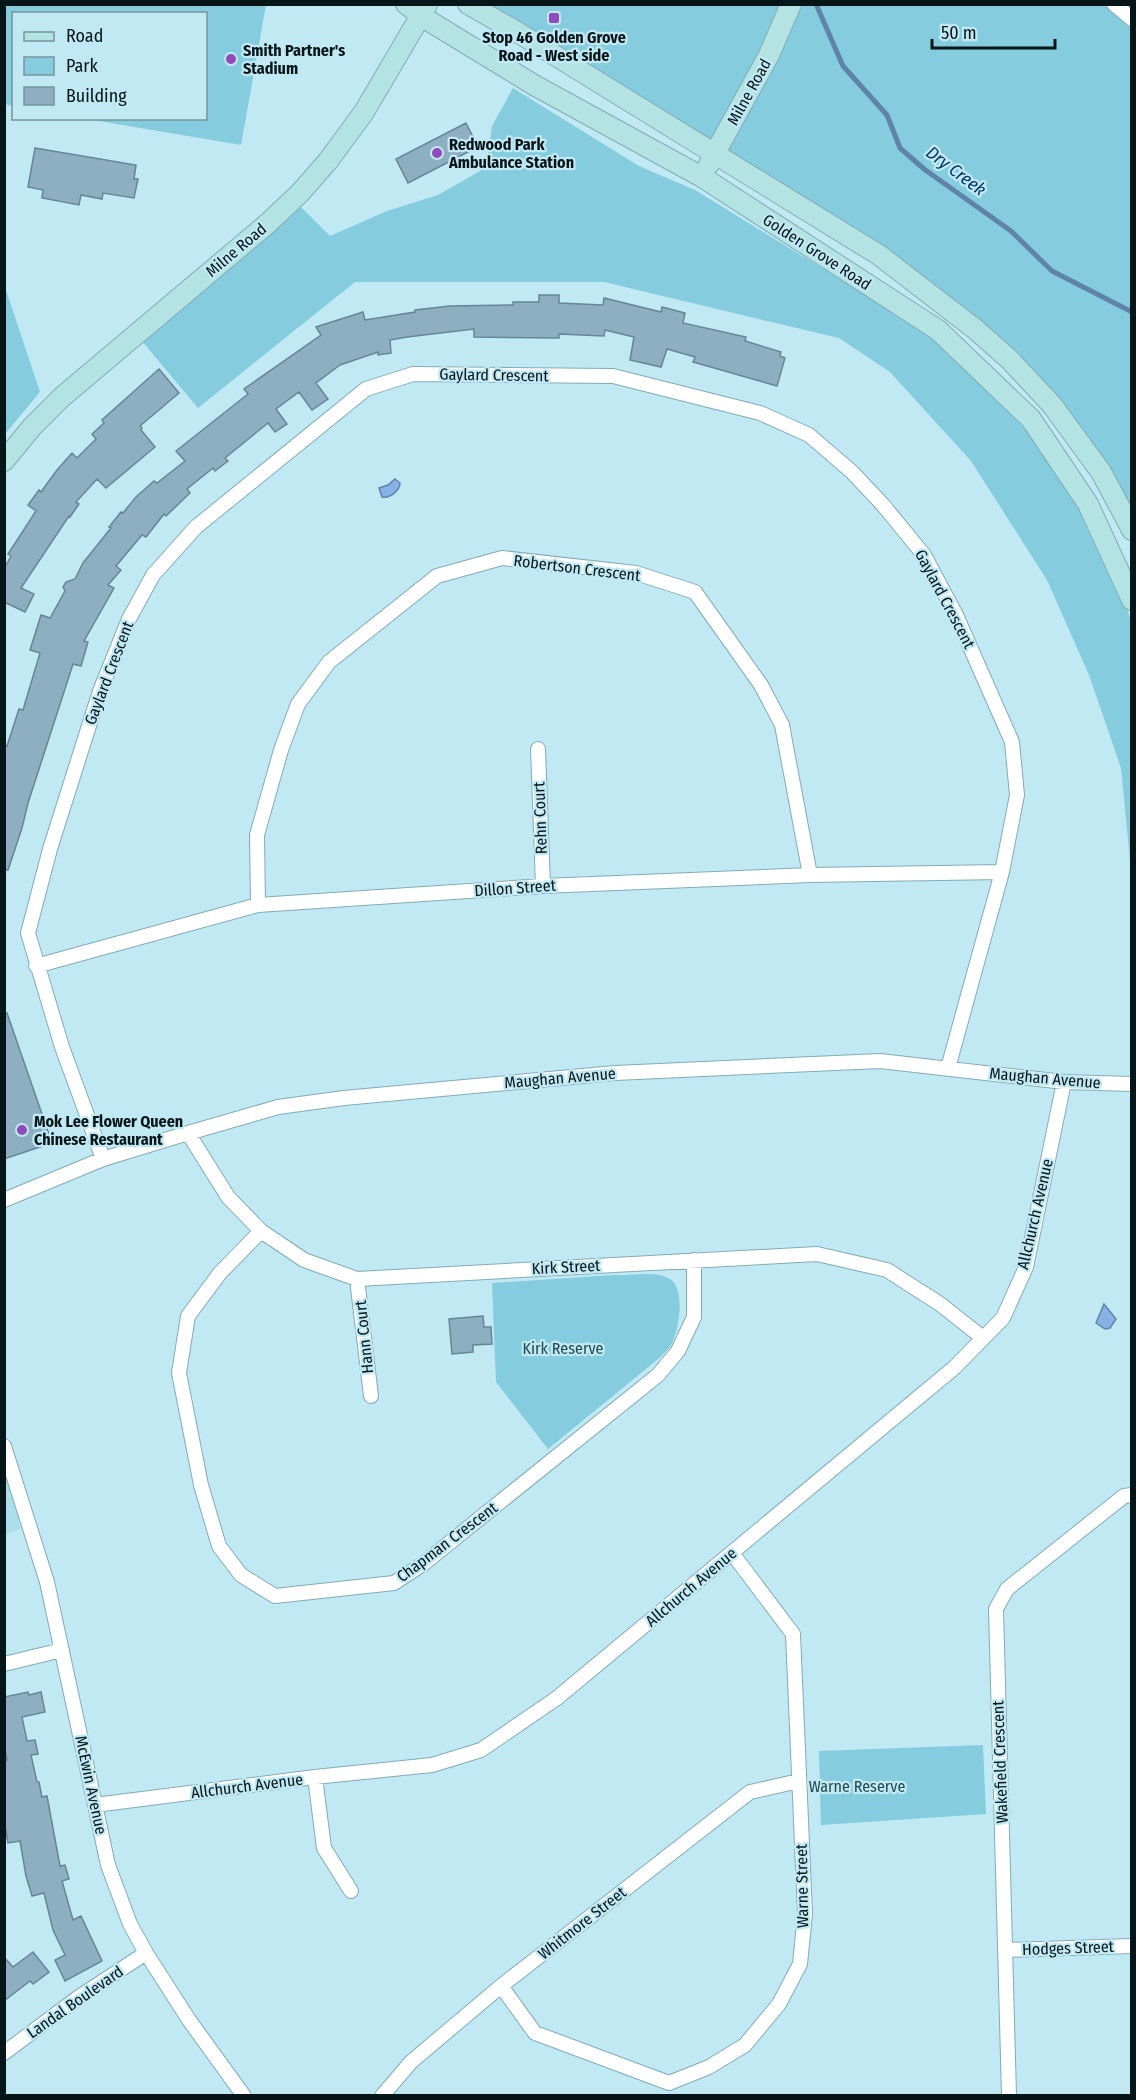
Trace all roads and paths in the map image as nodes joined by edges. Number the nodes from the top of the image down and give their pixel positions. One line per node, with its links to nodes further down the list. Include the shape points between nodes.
1 (468, 4): 6 (main road, Golden Grove Road)
2 (791, 4): 6 (main road, Milne Road, via 769,55)
3 (1114, 4): 5 (street)
4 (418, 8): 7 (main road, Golden Grove Road, via 534,86); 8 (main road, Milne Road, via 364,111 300,193 62,397)
5 (1131, 19)
6 (714, 155): 7 (main road, Milne Road); 9 (main road, Golden Grove Road, via 879,255 1010,360 1052,405 1101,472)
7 (702, 177): 10 (main road, Golden Grove Road, via 938,330 1031,419 1088,504)
8 (4, 461)
9 (1131, 530)
10 (1131, 600)
11 (538, 749): 14 (street, Rehn Court)
12 (1002, 872): 13 (street, Dillon Street); 16 (street, Gaylard Crescent, via 1017,795 1012,742 983,673 924,555 884,505 809,435 760,413 613,376 413,374 366,389 195,527 153,575 129,619 99,691 50,849 28,933); 17 (street, Gaylard Crescent)
13 (810, 875): 14 (street, Dillon Street); 15 (street, Robertson Crescent, via 782,725 761,685 695,592 636,573 502,558 437,576 329,662 298,704 257,835)
14 (543, 886): 15 (street, Dillon Street)
15 (258, 905): 16 (street, Dillon Street)
16 (36, 966): 21 (street, Gaylard Crescent)
17 (948, 1068): 18 (street, Maughan Avenue); 20 (street, Maughan Avenue, via 880,1062 615,1073 278,1107)
18 (1064, 1082): 19 (street, Maughan Avenue); 26 (street, Allchurch Avenue, via 1026,1267 1003,1318)
19 (1131, 1084)
20 (188, 1133): 21 (street, Maughan Avenue); 23 (street, Kirk Street, via 228,1197)
21 (103, 1159): 22 (street, Maughan Avenue)
22 (4, 1200)
23 (261, 1230): 24 (street, Chapman Crescent, via 220,1273 188,1316 179,1373 201,1485 219,1546 241,1575 275,1596 394,1583 423,1564 658,1375 678,1351 694,1317); 25 (street, Kirk Street, via 304,1260)
24 (694, 1260): 25 (street, Kirk Street); 26 (street, Kirk Street, via 817,1254 887,1270)
25 (357, 1279): 27 (street, Hann Court)
26 (983, 1338): 30 (street, Allchurch Avenue, via 955,1367)
27 (371, 1396)
28 (4, 1446): 31 (street, McEwin Avenue, via 47,1582)
29 (1131, 1495): 38 (street, Wakefield Crescent, via 1124,1496 1007,1589 996,1610)
30 (732, 1553): 33 (street, Allchurch Avenue, via 557,1698 481,1750 432,1765); 34 (street, Warne Street, via 793,1634)
31 (62, 1650): 32 (street); 35 (street, McEwin Avenue)
32 (4, 1664)
33 (315, 1778): 35 (street, Allchurch Avenue); 36 (street, via 324,1848)
34 (799, 1781): 40 (street, Whitmore Street, via 750,1792); 40 (street, Warne Street, via 805,1914 800,1964 779,2004 745,2045 709,2067 669,2083 535,2033)
35 (95, 1805): 39 (street, McEwin Avenue, via 108,1865 130,1924)
36 (351, 1891)
37 (1131, 1946): 38 (street, Hodges Street)
38 (1005, 1950): 44 (street, Wakefield Crescent)
39 (146, 1953): 41 (street, Landal Boulevard); 42 (street, McEwin Avenue)
40 (501, 1986): 43 (street, Whitmore Street, via 411,2062)
41 (4, 2053)
42 (244, 2096)
43 (382, 2096)
44 (1009, 2096)

